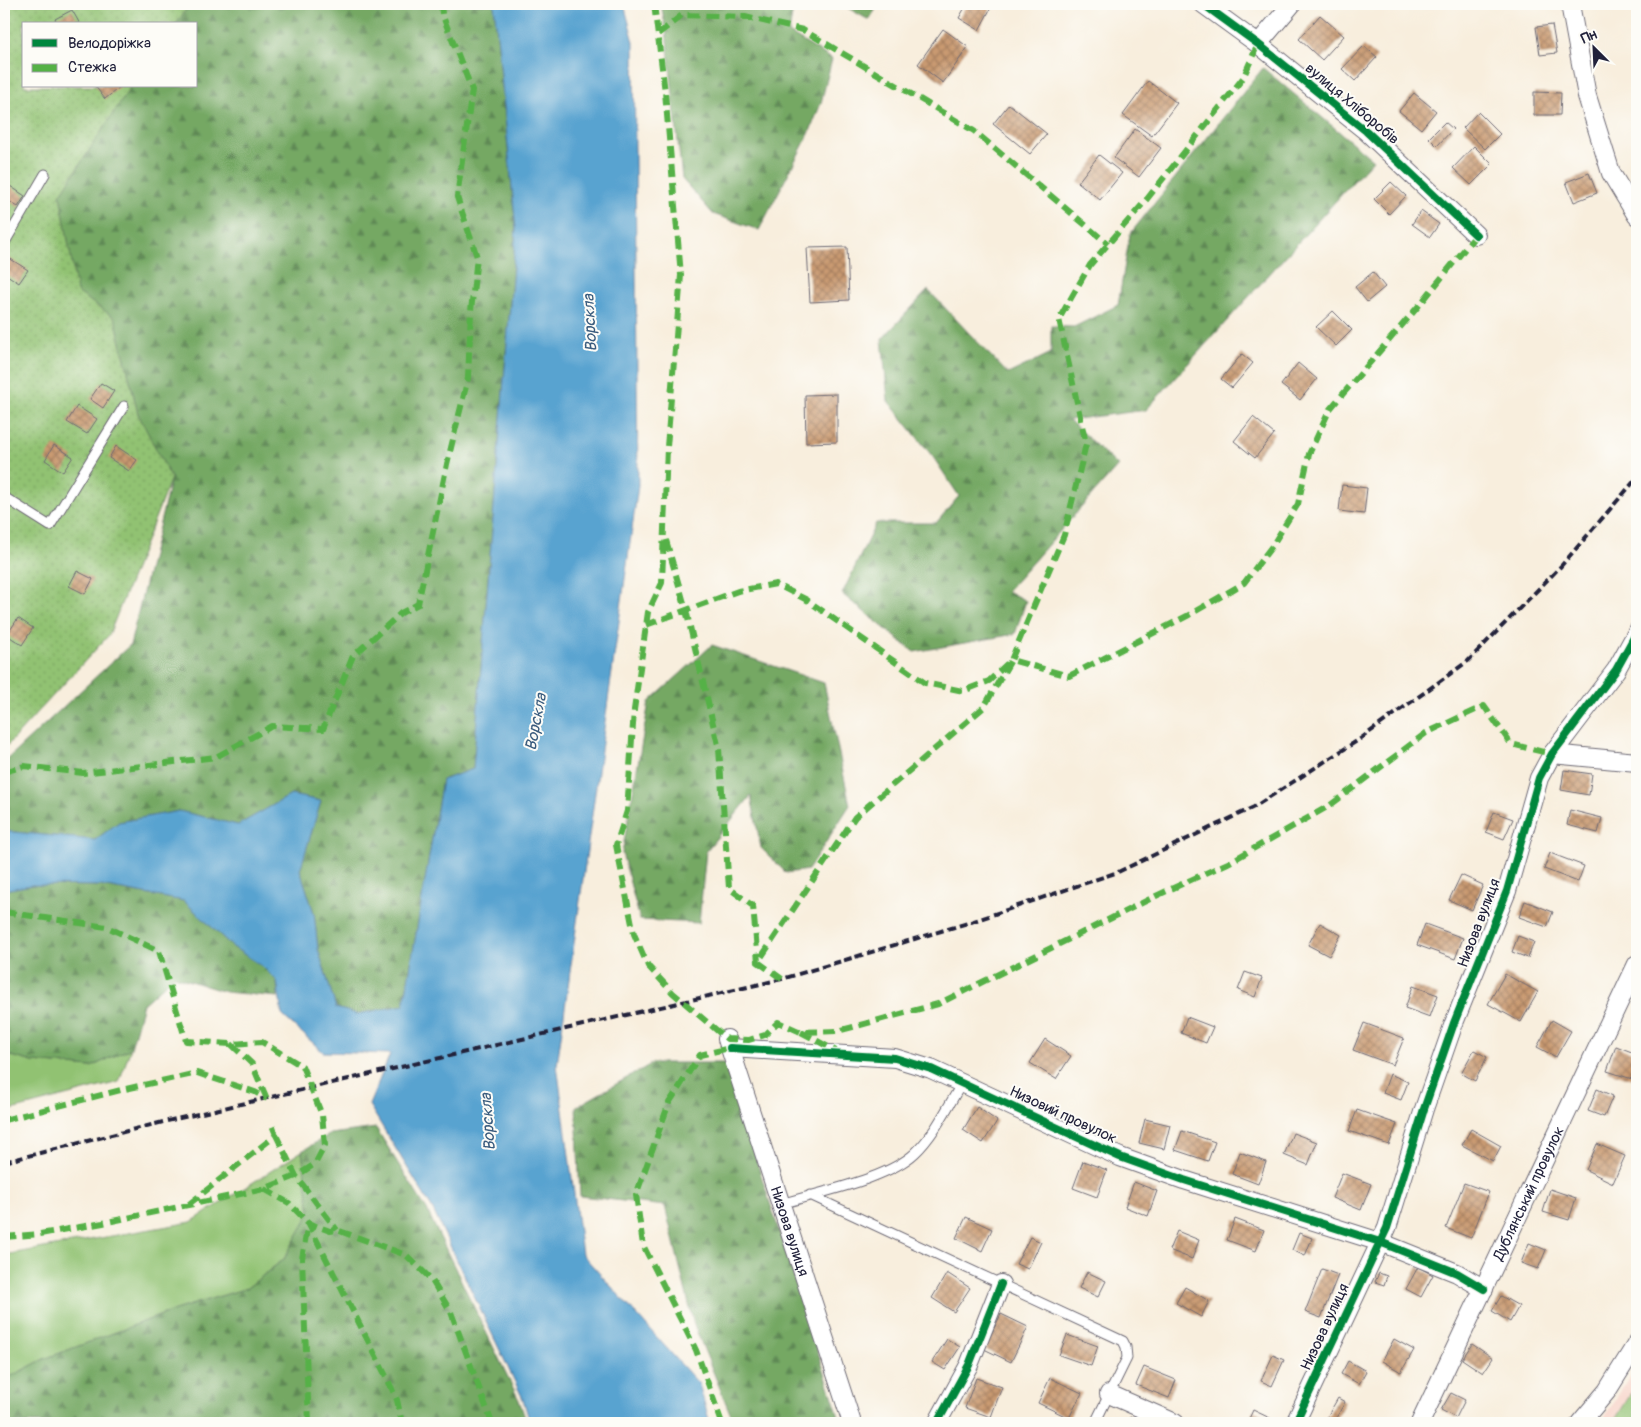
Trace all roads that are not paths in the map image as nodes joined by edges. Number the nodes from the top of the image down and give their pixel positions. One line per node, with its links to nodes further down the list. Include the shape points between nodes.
1 (1203, 4): 4 (street, вулиця Хліборобів)
2 (1292, 4): 4 (street)
3 (1570, 4): 6 (street, via 1586,96 1611,173)
4 (1258, 44): 7 (street, вулиця Хліборобів, via 1366,132)
5 (45, 174): 8 (lane)
6 (1637, 216)
7 (1476, 235)
8 (4, 244)
9 (124, 406): 10 (lane, via 50,526)
10 (4, 497)
11 (1637, 632): 12 (street, Низова вулиця, via 1616,670)
12 (1552, 754): 13 (street); 19 (street, Низова вулиця, via 1539,778 1507,891 1454,1022)
13 (1637, 762)
14 (1637, 964): 21 (street, Дублянський провулок)
15 (728, 1044): 16 (street, Низовий провулок, via 895,1058); 18 (street, Низова вулиця)
16 (962, 1083): 17 (lane, via 927,1139 904,1162 874,1176); 19 (street, Низовий провулок, via 1120,1157)
17 (810, 1195): 18 (lane); 20 (lane, Низова вулиця)
18 (780, 1204): 24 (street, Низова вулиця)
19 (1380, 1242): 21 (street, via 1457,1273); 28 (street, Низова вулиця)
20 (1001, 1284): 23 (lane, Низова вулиця, via 1123,1341 1127,1358); 25 (street, via 969,1365)
21 (1484, 1290): 29 (street, Дублянський провулок)
22 (1637, 1343): 30 (street, via 1607,1391)
23 (1109, 1394): 26 (lane, Низова вулиця); 27 (street)
24 (852, 1423)
25 (937, 1423)
26 (1095, 1423)
27 (1175, 1423)
28 (1295, 1423)
29 (1420, 1423)
30 (1580, 1423)

